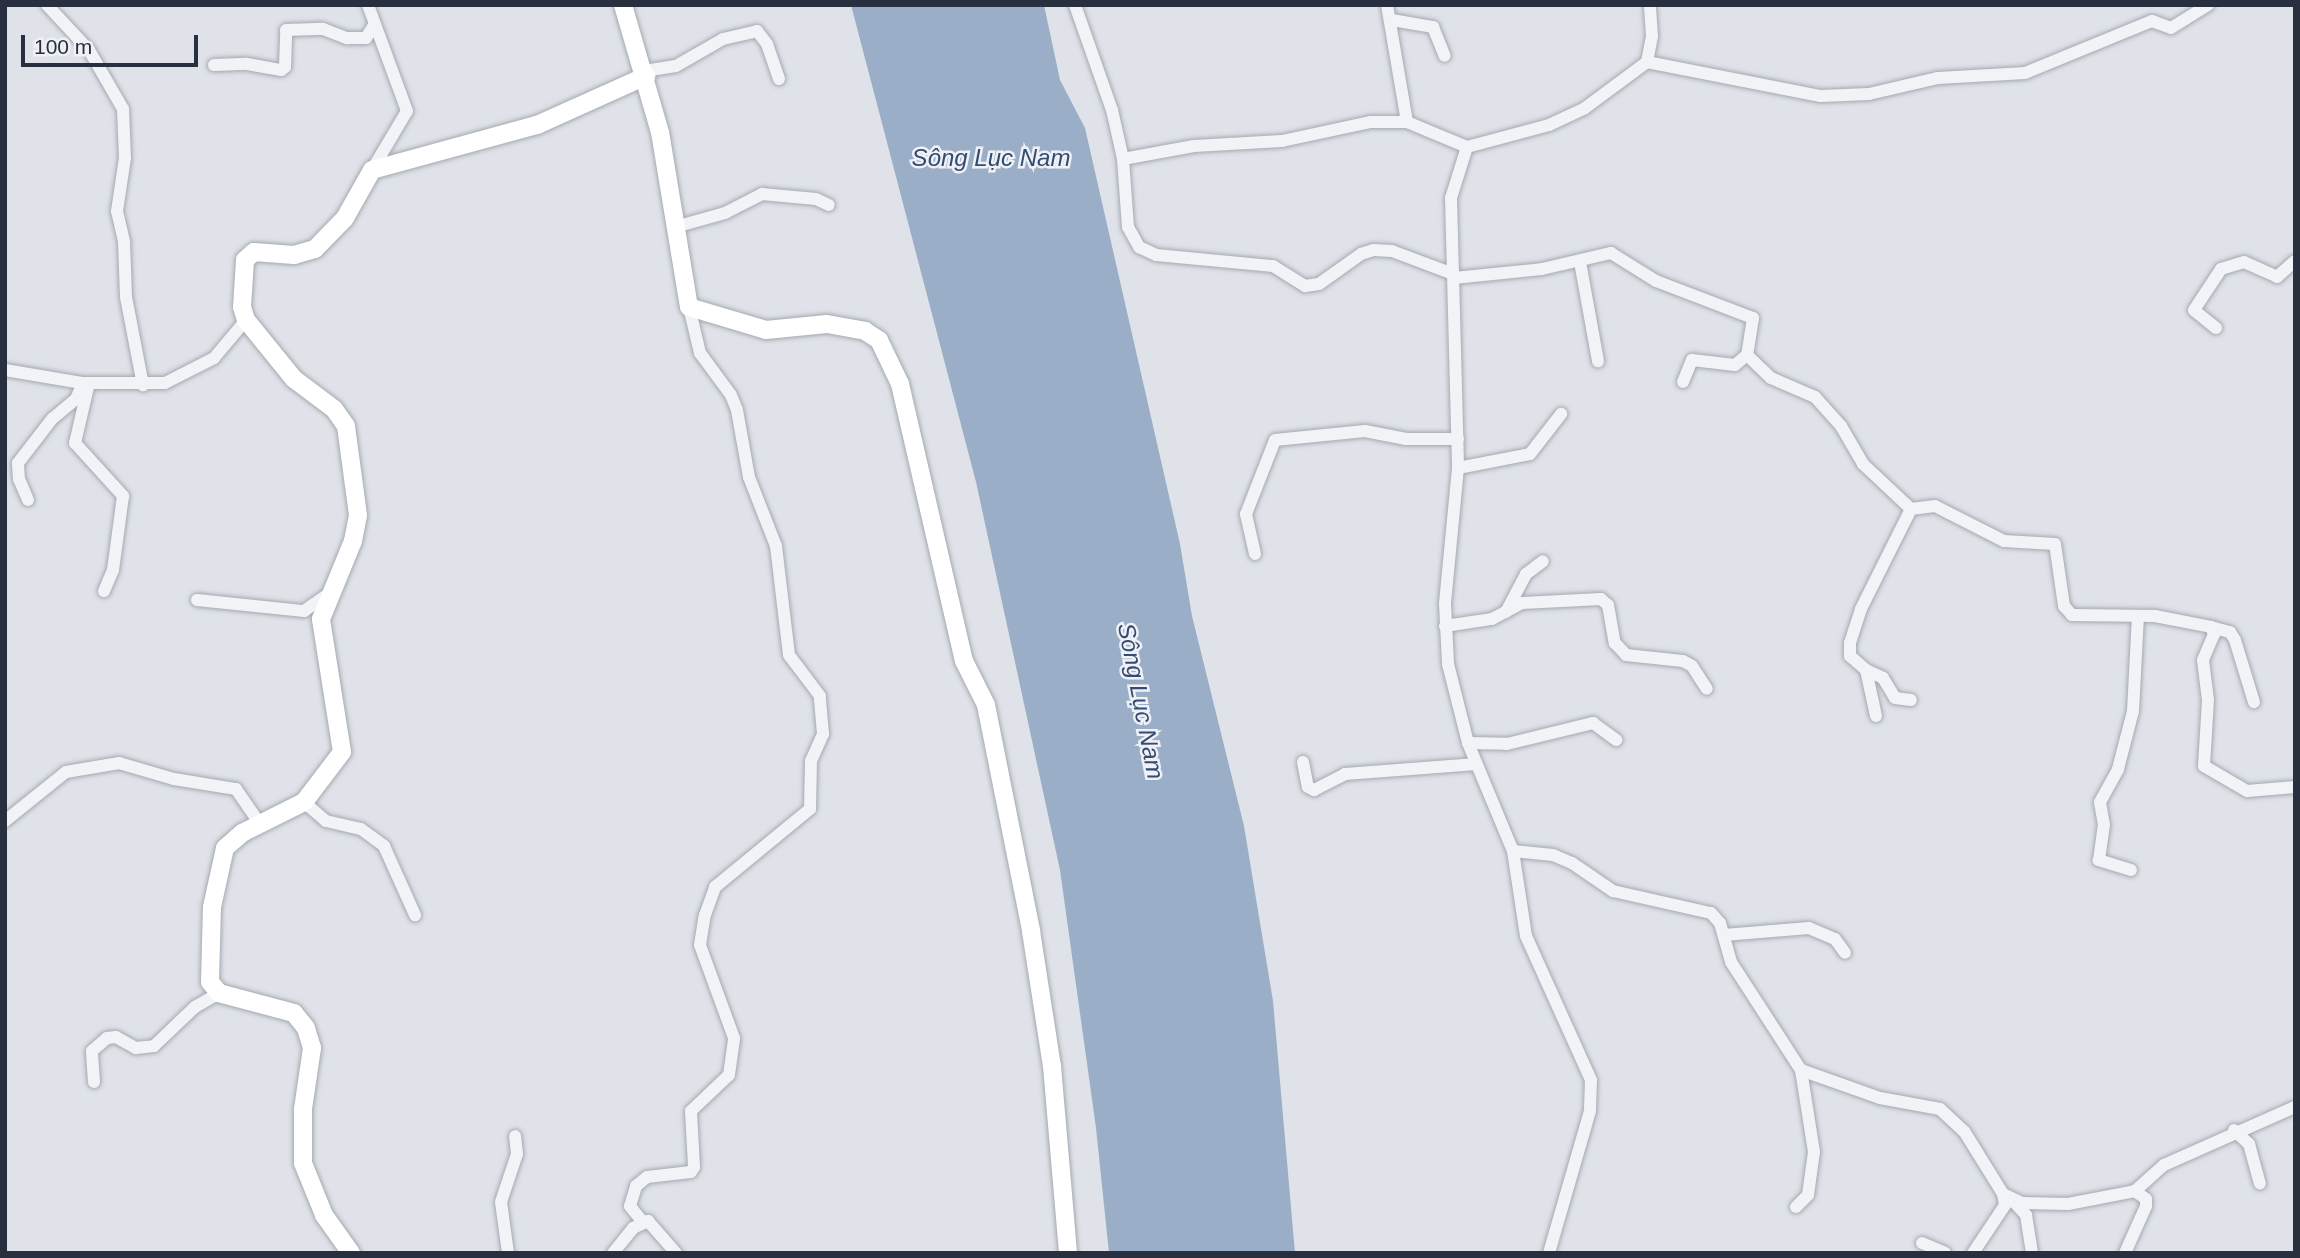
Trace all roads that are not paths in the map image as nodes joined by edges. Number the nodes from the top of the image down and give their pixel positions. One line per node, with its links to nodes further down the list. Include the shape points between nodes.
1 (47, 5): 32 (street, via 89,50 122,109 125,158 117,211 124,242 126,298)
2 (368, 5): 9 (street)
3 (623, 5): 13 (street)
4 (1075, 5): 17 (street, via 1112,110)
5 (1387, 5): 8 (street)
6 (1650, 5): 11 (street, via 1652,36)
7 (2208, 5): 11 (street, via 2171,28 2152,22 2025,73 1938,78 1869,94 1821,96)
8 (1392, 20): 10 (street, via 1433,27); 15 (street)
9 (374, 25): 12 (street, via 366,38 348,38 323,29 286,30 285,67 281,70); 18 (street, via 407,111)
10 (1445, 55)
11 (1647, 62): 16 (street, via 1574,114)
12 (214, 65)
13 (645, 73): 14 (street, via 676,66 723,39 757,31 767,44); 18 (street, via 537,125); 20 (street)
14 (779, 79)
15 (1407, 122): 16 (street); 17 (street, via 1371,122 1282,141 1194,146)
16 (1467, 147): 23 (street, via 1451,198)
17 (1123, 159): 23 (street, via 1128,227 1147,252 1273,266 1305,286 1319,284 1373,250 1392,251)
18 (372, 170): 25 (street, via 345,218 315,249 294,255 249,254 242,279)
19 (829, 205): 20 (street, via 816,199 762,194 725,213)
20 (675, 227): 24 (street)
21 (2295, 261): 26 (street, via 2277,277 2244,262 2221,269 2194,310)
22 (1580, 262): 23 (street); 27 (street, via 1598,254 1621,256 1657,281 1747,315 1755,324); 28 (street)
23 (1453, 276): 34 (street)
24 (689, 307): 75 (street, via 700,353 737,410 749,477 776,546 789,655 820,696 823,734 811,761 810,809 715,887 700,945 734,1038 729,1075 691,1111 691,1172 647,1177 636,1186 630,1206); 81 (street, via 766,330 827,324 865,331 879,340 900,384 964,661 986,705 1031,931 1052,1066)
25 (246, 320): 32 (street, via 199,369 165,383); 41 (street, via 294,379 334,409 346,426 358,515 353,541)
26 (2216, 328)
27 (1747, 355): 30 (street, via 1735,365 1692,360); 37 (street, via 1771,378 1815,397 1841,426 1863,464)
28 (1598, 361)
29 (5, 370): 31 (street)
30 (1683, 382)
31 (86, 383): 32 (street); 36 (street, via 18,463); 40 (street, via 75,443 123,496 113,570)
32 (143, 385)
33 (1561, 414): 35 (street, via 1530,454)
34 (1458, 439): 35 (street); 38 (street, via 1406,439 1366,431 1275,440 1246,514)
35 (1458, 468): 45 (street)
36 (28, 500)
37 (1910, 509): 44 (street, via 1935,506 2004,541 2055,544 2066,612); 47 (street, via 1861,609 1850,643 1850,656)
38 (1255, 554)
39 (1543, 561): 43 (street, via 1526,574)
40 (104, 591)
41 (328, 594): 42 (street, via 304,611); 57 (street, via 321,619 343,744 338,761 317,780)
42 (197, 600)
43 (1506, 612): 45 (street); 48 (street, via 1535,601 1606,600 1615,643 1626,655 1683,661 1692,666)
44 (2138, 616): 46 (street); 61 (street, via 2133,711 2118,769 2100,802 2104,825 2099,860)
45 (1445, 626): 53 (street, via 1453,694)
46 (2211, 627): 50 (street, via 2230,632 2235,640); 56 (street, via 2214,634 2203,660 2208,700 2203,766 2247,791)
47 (1866, 670): 49 (street, via 1883,678 1895,698); 51 (street)
48 (1707, 689)
49 (1911, 700)
50 (2254, 702)
51 (1876, 716)
52 (1616, 740): 53 (street, via 1593,723 1507,744)
53 (1468, 743): 55 (street)
54 (1303, 762): 55 (street, via 1308,786 1314,790 1345,775)
55 (1477, 764): 60 (street)
56 (2295, 787)
57 (304, 802): 59 (street); 62 (street, via 326,821 361,829 384,846)
58 (5, 821): 59 (street, via 66,772 119,763 174,779 236,789)
59 (260, 824): 65 (street, via 230,844 219,862 212,907 210,982)
60 (1513, 850): 63 (street, via 1553,855 1613,891 1711,913); 82 (street, via 1526,936 1591,1080 1590,1111)
61 (2131, 870)
62 (415, 915)
63 (1724, 935): 64 (street, via 1809,928 1836,939); 66 (street, via 1731,962)
64 (1845, 953)
65 (219, 993): 67 (street, via 195,1007 154,1046 136,1048 116,1037 107,1038 92,1051); 77 (street, via 270,1003 294,1013 306,1028 312,1048 303,1110 303,1163 324,1216)
66 (1801, 1070): 73 (street, via 1880,1098 1940,1109 1964,1131); 74 (street, via 1814,1152 1808,1195)
67 (94, 1082)
68 (2295, 1107): 69 (street)
69 (2234, 1130): 71 (street, via 2249,1144); 72 (street, via 2164,1165)
70 (514, 1136): 78 (street, via 517,1154 501,1202)
71 (2260, 1184)
72 (2135, 1191): 73 (street, via 2068,1204 2032,1204); 86 (street, via 2146,1199 2146,1206)
73 (2007, 1196): 84 (street); 85 (street, via 2026,1214)
74 (1796, 1207)
75 (642, 1221): 79 (street); 80 (street, via 662,1232)
76 (1922, 1243): 83 (street)
77 (351, 1253)
78 (508, 1253)
79 (613, 1253)
80 (676, 1253)
81 (1069, 1253)
82 (1549, 1253)
83 (1945, 1253)
84 (1973, 1253)
85 (2032, 1253)
86 (2125, 1253)

